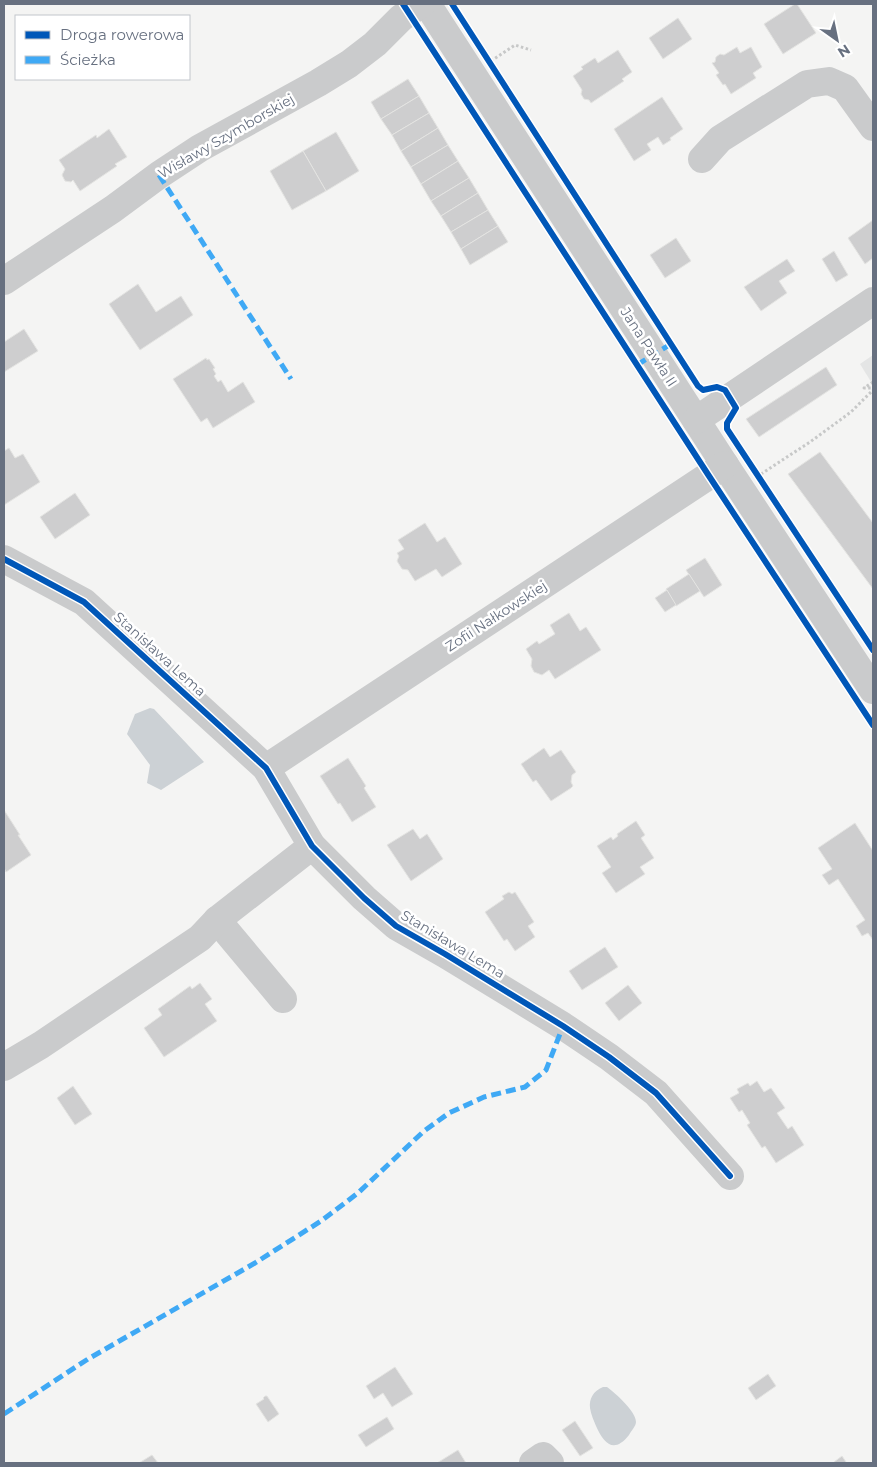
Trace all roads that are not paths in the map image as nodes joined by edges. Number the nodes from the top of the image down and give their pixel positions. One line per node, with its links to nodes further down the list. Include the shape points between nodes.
1 (421, 4): 5 (street, Wisławy Szymborskiej, via 349,64 200,148)
2 (427, 4): 7 (street, Jana Pawła II)
3 (873, 127): 4 (street, via 845,88 829,82 807,84 720,140)
4 (702, 159)
5 (4, 281)
6 (873, 301): 7 (street)
7 (696, 420): 8 (street, Jana Pawła II)
8 (725, 465): 10 (street, Jana Pawła II); 11 (street, Zofii Nałkowskiej)
9 (4, 559): 11 (street, Stanisława Lema, via 84,602)
10 (873, 690)
11 (266, 768): 12 (street, Stanisława Lema)
12 (312, 846): 13 (street); 16 (street, Stanisława Lema, via 396,926 563,1026 648,1087)
13 (217, 920): 14 (street); 15 (street, via 200,938)
14 (283, 999)
15 (4, 1067)
16 (730, 1176)

